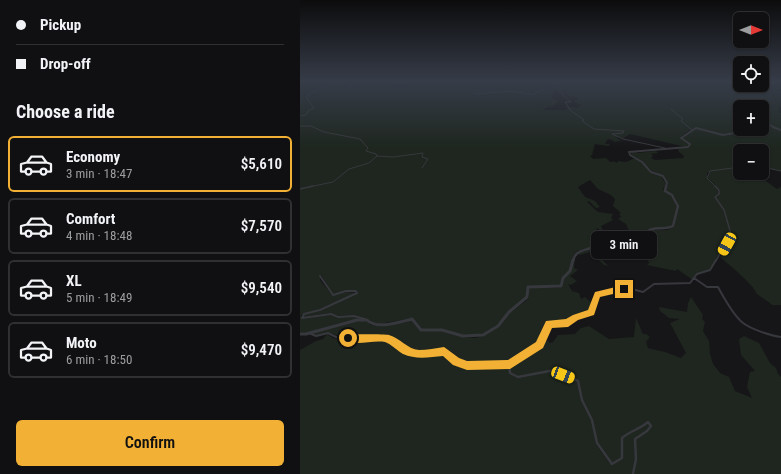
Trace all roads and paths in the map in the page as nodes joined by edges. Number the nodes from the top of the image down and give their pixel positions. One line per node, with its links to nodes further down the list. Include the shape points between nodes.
1 (311, 104): 4 (street, via 314,108)
2 (566, 104): 10 (street, via 593,129 624,131 612,135 654,147)
3 (671, 109): 7 (street, via 684,119 681,121)
4 (300, 116)
5 (769, 123): 8 (street, via 774,129)
6 (300, 126): 11 (street, via 314,125 326,132 360,139 368,148 366,151)
7 (692, 130): 9 (street, via 701,128 724,135); 10 (street, via 681,138 690,146)
8 (781, 130)
9 (733, 133)
10 (672, 148): 19 (street, via 638,153 632,151 629,154 642,162 651,172 663,176 667,183 665,191 672,195 678,206 673,226 668,229 651,229 638,237 601,234 595,237 591,241 591,248 574,255 570,271 563,278 561,286 528,287 526,299 491,330 479,336 463,336 442,330 421,330 412,319 382,325)
11 (377, 156): 12 (street, via 393,157 423,153 422,157 428,159); 16 (street, via 369,163 349,169 333,182)
12 (422, 168)
13 (733, 168): 18 (street, via 718,172 710,171 707,175 719,190 715,197 724,210 731,234 710,270)
14 (769, 168): 15 (street)
15 (781, 171)
16 (300, 189)
17 (320, 276): 19 (street, via 330,294 347,291 357,293 320,310 304,314 302,318 331,314)
18 (694, 278): 22 (street, via 707,288 718,286 725,301 745,324); 23 (street, via 690,283 654,284 649,289 639,292 628,288 598,294 591,312 568,323 549,324 540,345)
19 (367, 320): 20 (street, via 348,322)
20 (308, 333): 21 (street); 23 (street, via 316,336 328,333 336,337 358,339 386,338 413,353 444,352 456,362 470,366)
21 (300, 334)
22 (781, 337)
23 (510, 364): 24 (street, via 510,373 518,377 555,370 576,380 592,420 597,443 612,464 622,458 622,438 648,422 651,427 648,432 636,437 635,440 636,459)
24 (633, 474)

